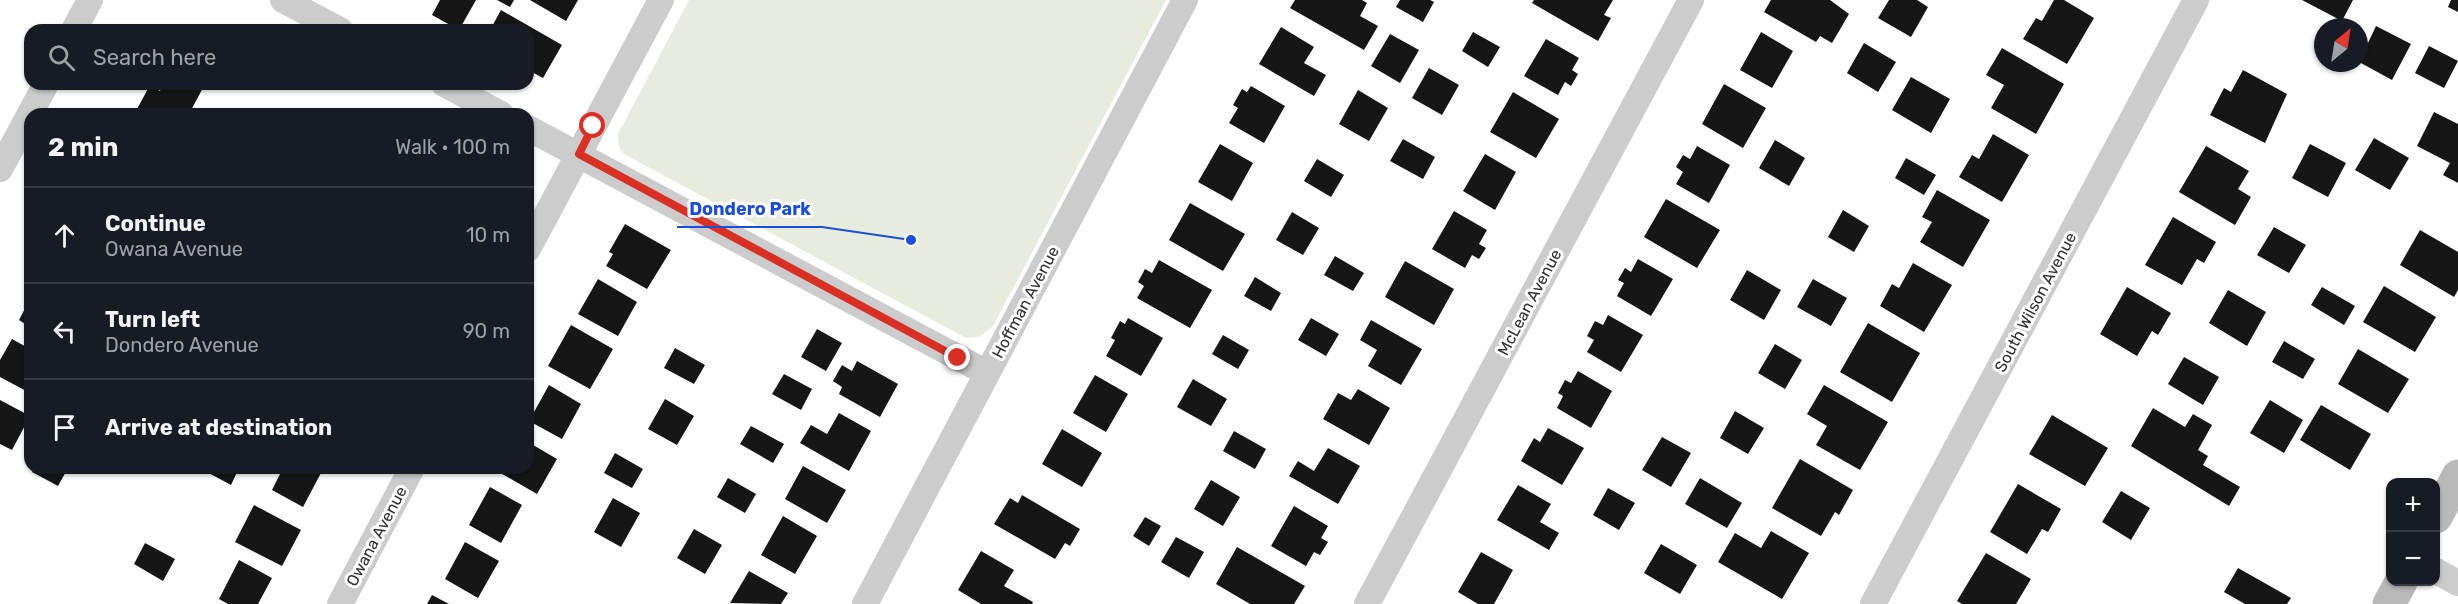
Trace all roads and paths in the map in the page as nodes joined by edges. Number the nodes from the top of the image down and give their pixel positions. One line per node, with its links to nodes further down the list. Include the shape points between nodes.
1 (90, 0): 7 (street)
2 (283, 0): 8 (street)
3 (661, 0): 15 (street)
4 (1185, 0): 18 (street, Hoffman Avenue)
5 (1691, 0): 27 (street, McLean Avenue)
6 (2196, 0): 28 (street, South Wilson Avenue)
7 (77, 24)
8 (329, 24)
9 (43, 90): 11 (street)
10 (455, 90): 12 (street)
11 (33, 108)
12 (490, 108)
13 (24, 125): 16 (street)
14 (534, 131): 15 (street)
15 (579, 154): 17 (street); 18 (street)
16 (0, 169)
17 (534, 238)
18 (987, 373): 26 (street, Hoffman Avenue)
19 (409, 474): 25 (street, Owana Avenue)
20 (2458, 476): 21 (street)
21 (2440, 510)
22 (2440, 573): 23 (street)
23 (2458, 583)
24 (2399, 586): 29 (street)
25 (340, 604)
26 (865, 604)
27 (1367, 604)
28 (1872, 604)
29 (2389, 604)

